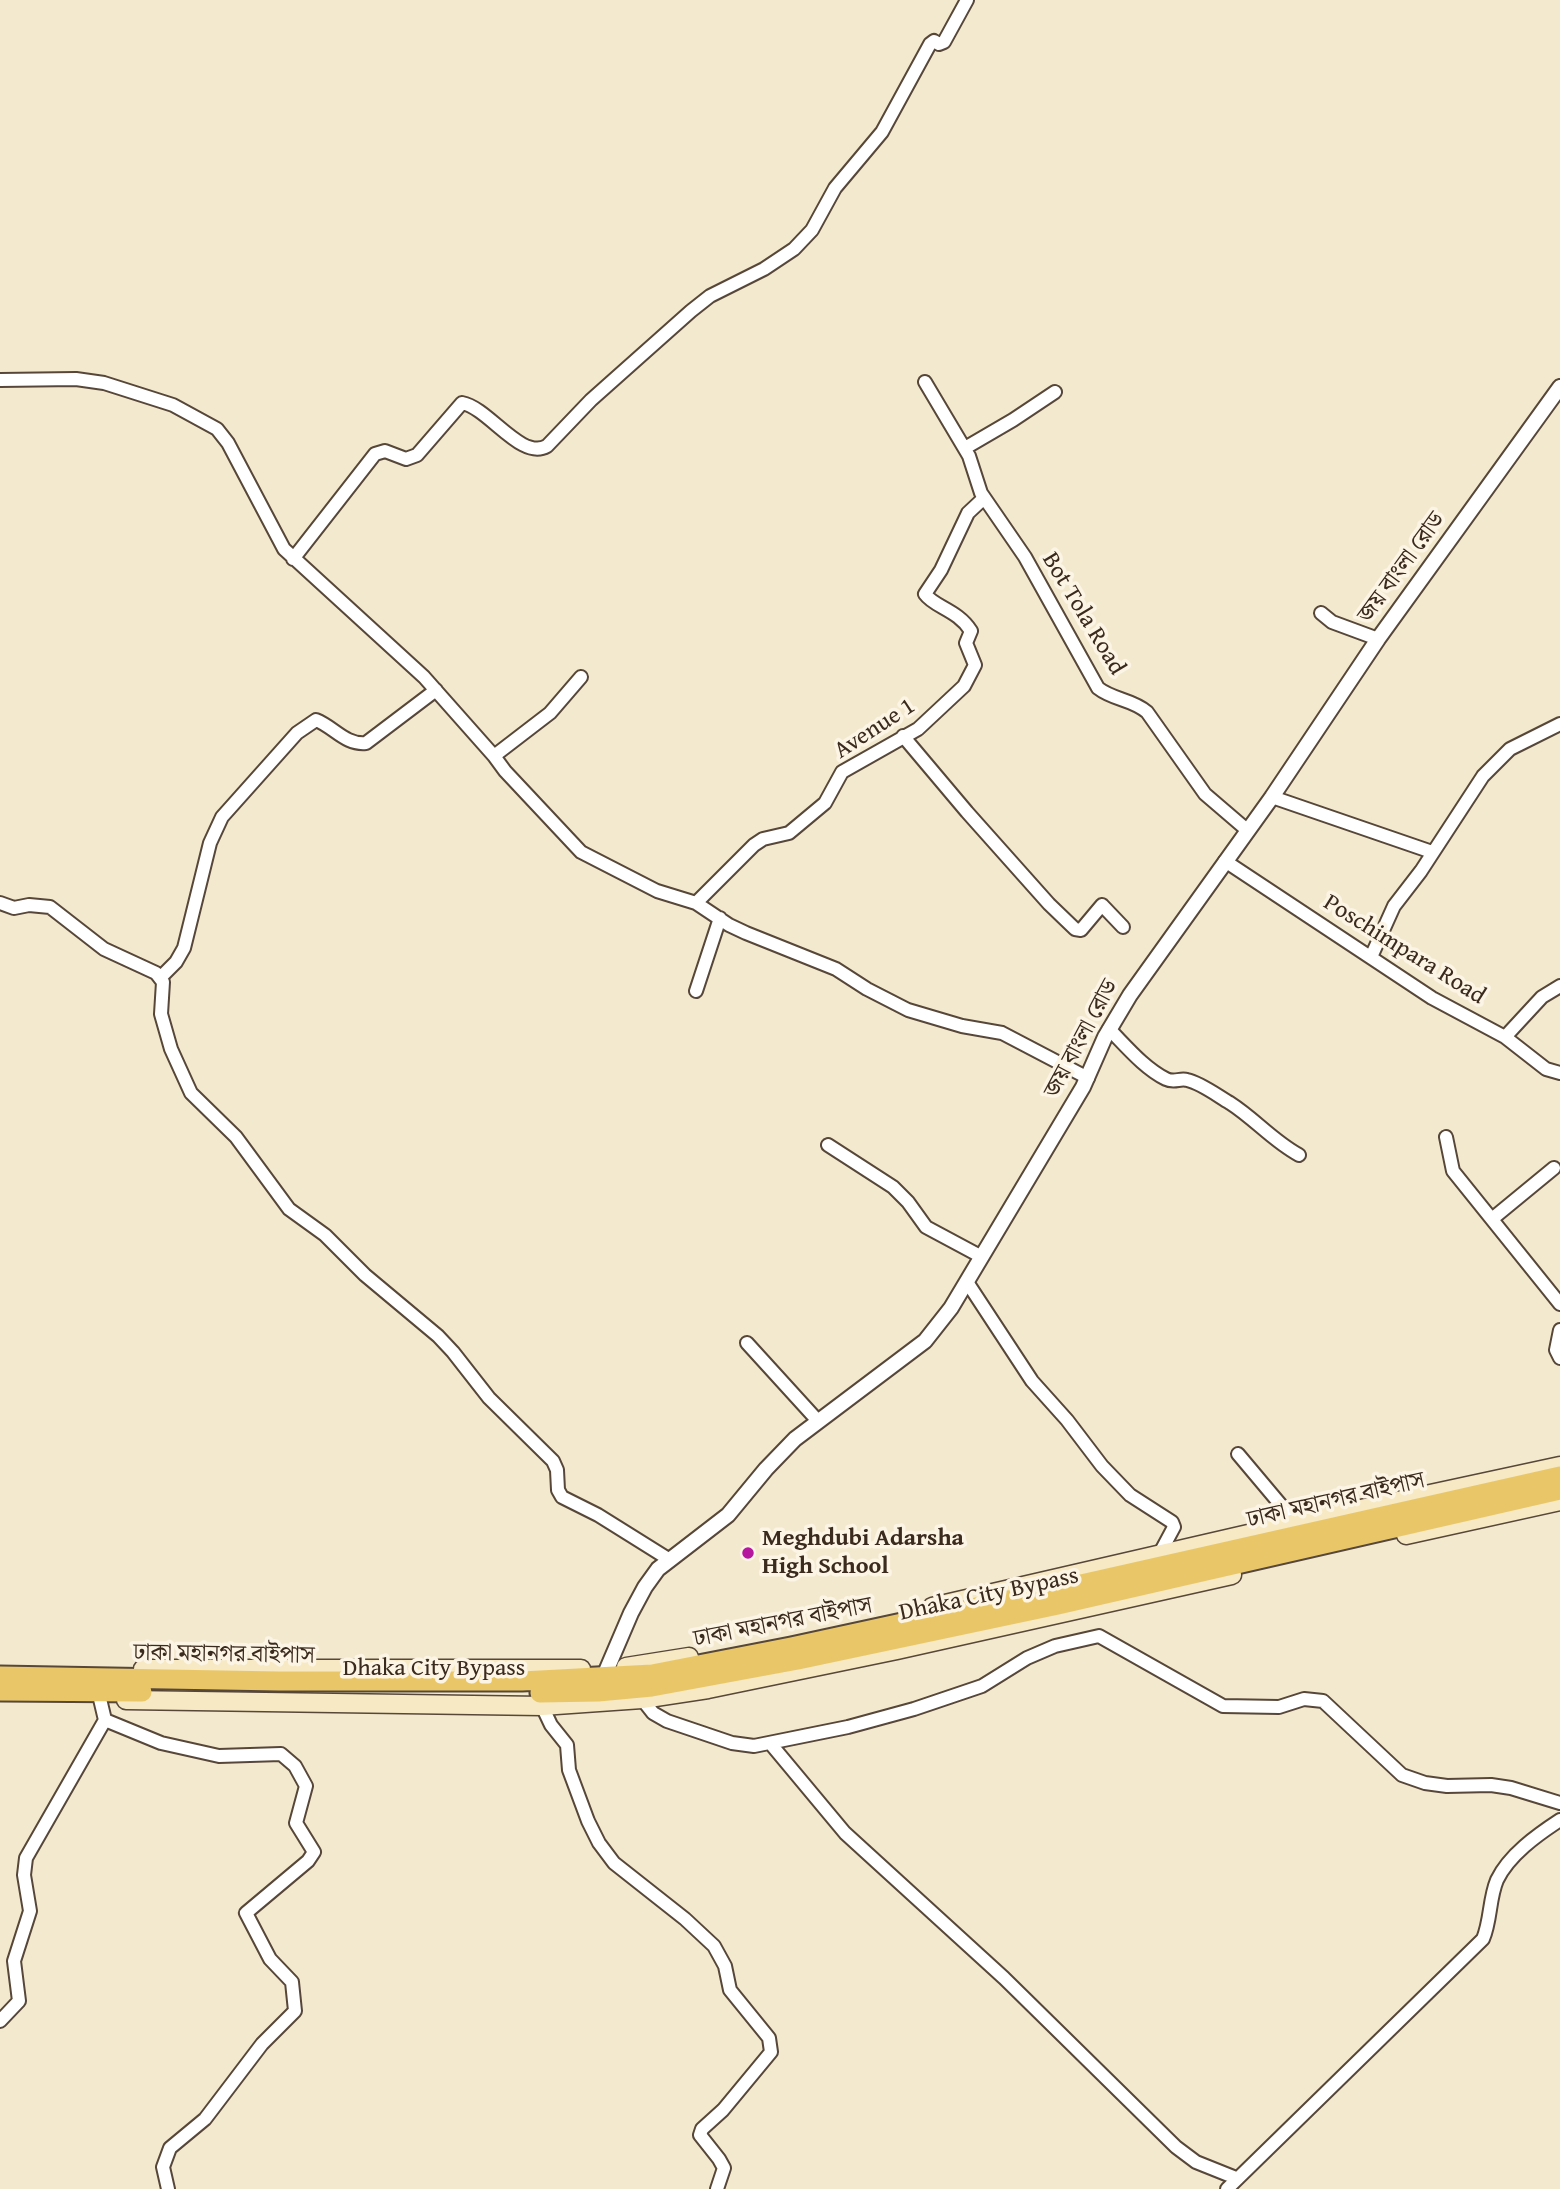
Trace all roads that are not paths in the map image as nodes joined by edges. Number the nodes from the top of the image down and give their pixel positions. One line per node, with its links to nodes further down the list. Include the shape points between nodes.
1 (967, 0): 8 (street, via 944,42 930,44 882,132 835,188 812,230 794,249 691,311 541,450 528,449 462,403 417,455 406,459 385,451 375,454)
2 (0, 380): 8 (street, via 104,383 173,405 218,429)
3 (925, 382): 6 (street, Bot Tola Road)
4 (1560, 387): 10 (street, জয় বাংলা রোড)
5 (1055, 392): 6 (street)
6 (965, 448): 7 (street, Bot Tola Road)
7 (984, 498): 14 (street, Avenue 1, via 968,513 925,594 969,627 966,643 974,670 946,705); 17 (street, Bot Tola Road, via 1026,557 1098,688 1147,712 1205,794)
8 (293, 559): 12 (street)
9 (1321, 613): 10 (street, via 1332,622)
10 (1378, 639): 16 (street, জয় বাংলা রোড)
11 (581, 677): 15 (street, via 546,716)
12 (436, 690): 15 (street); 25 (street, via 366,743 348,741 316,720 297,733 222,817 210,843 184,948)
13 (1560, 724): 18 (street, via 1510,749 1483,776)
14 (903, 736): 21 (street, Avenue 1, via 842,772 820,808 789,833 754,845); 23 (street, via 1075,929 1080,930 1101,905)
15 (495, 756): 21 (street, via 581,852 657,891)
16 (1272, 797): 17 (street, জয় বাংলা রোড); 18 (street)
17 (1247, 830): 19 (street, জয় বাংলা রোড)
18 (1432, 852): 24 (street, via 1390,914)
19 (1225, 861): 24 (street, Poschimpara Road); 28 (street, জয় বাংলা রোড)
20 (0, 902): 25 (street, via 14,908 50,906 104,949)
21 (696, 903): 22 (street)
22 (720, 918): 27 (street); 31 (street, via 836,968 908,1010 1002,1033)
23 (1123, 927)
24 (1371, 957): 29 (street, Poschimpara Road, via 1432,998)
25 (160, 978): 51 (street, via 161,1014 191,1093 236,1138 278,1197 447,1345 489,1398 553,1461 562,1497)
26 (1560, 986): 29 (street, via 1542,996)
27 (696, 991)
28 (1108, 1029): 31 (street, জয় বাংলা রোড); 34 (street, via 1167,1079 1186,1079 1207,1090)
29 (1505, 1037): 30 (street, Poschimpara Road, via 1543,1067)
30 (1560, 1073)
31 (1087, 1078): 37 (street, জয় বাংলা রোড)
32 (1446, 1137): 36 (street, via 1453,1171)
33 (828, 1145): 37 (street, via 893,1187 926,1227)
34 (1299, 1155)
35 (1554, 1168): 36 (street)
36 (1492, 1219): 39 (street)
37 (982, 1257): 38 (street, জয় বাংলা রোড)
38 (967, 1282): 43 (street, জয় বাংলা রোড, via 925,1341); 50 (street, via 1032,1381 1102,1466 1130,1495 1172,1522 1174,1527)
39 (1560, 1304)
40 (1560, 1330): 42 (street, via 1556,1350)
41 (747, 1343): 43 (street)
42 (1560, 1358)
43 (818, 1421): 51 (street, জয় বাংলা রোড, via 777,1457 728,1515)
44 (1238, 1454): 49 (street)
45 (1560, 1466): 49 (main road)
46 (1560, 1476): 54 (highway, ঢাকা মহানগর বাইপাস, via 1050,1591 652,1674 522,1681)
47 (1560, 1490): 55 (highway, Dhaka City Bypass, via 1058,1605 652,1687 539,1693)
48 (1560, 1501): 58 (main road, via 1017,1625)
49 (1296, 1523): 50 (main road)
50 (1159, 1555): 53 (main road, via 787,1639)
51 (670, 1560): 53 (street, জয় বাংলা রোড, via 645,1587)
52 (0, 1668): 53 (main road)
53 (607, 1669)
54 (0, 1676)
55 (0, 1691)
56 (0, 1698): 57 (main road)
57 (100, 1699): 59 (main road); 60 (street)
58 (642, 1699): 59 (main road); 61 (street, via 660,1718 719,1739 743,1745)
59 (542, 1706): 67 (street, via 567,1745 569,1770 605,1852 714,1946 730,1990 772,2045 763,2062 702,2129 700,2135 724,2168)
60 (105, 1720): 64 (street, via 26,1858 30,1911 14,1961 19,2001); 66 (street, via 161,1742 219,1756 281,1754 295,1766 306,1786 296,1824 314,1852 246,1913 270,1959 292,1982 295,2011 262,2044 205,2119 170,2148 163,2167)
61 (770, 1743): 62 (street, via 882,1720 982,1686 1055,1646 1099,1636 1223,1706 1279,1707 1304,1699 1323,1701 1402,1775 1447,1786 1511,1788); 65 (street, via 845,1833 1004,1978 1176,2147 1196,2162)
62 (1560, 1803)
63 (1560, 1820): 65 (street, via 1541,1832 1497,1880 1483,1939)
64 (0, 2021)
65 (1236, 2178): 68 (street)
66 (168, 2189)
67 (717, 2189)
68 (1227, 2189)

